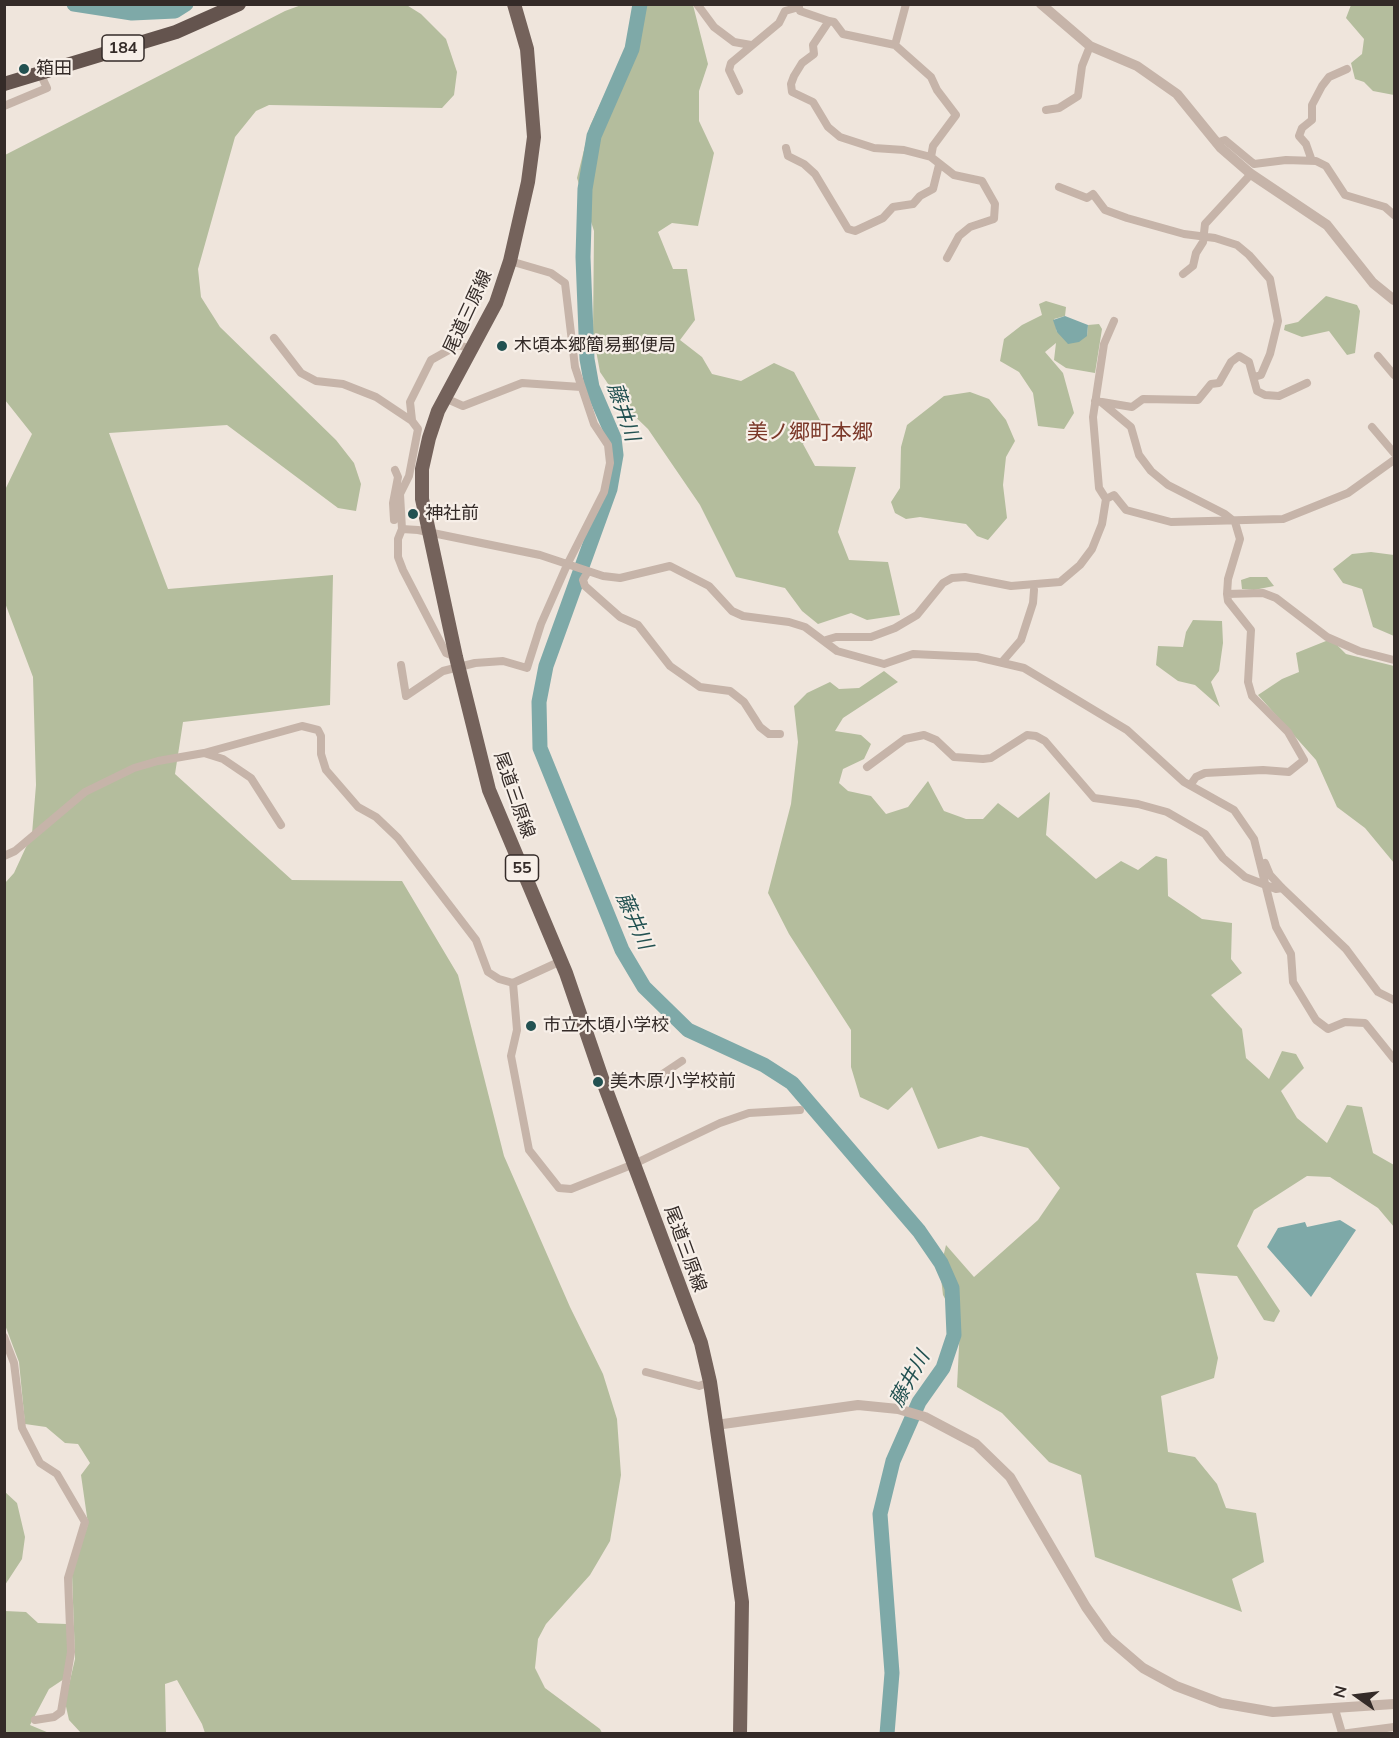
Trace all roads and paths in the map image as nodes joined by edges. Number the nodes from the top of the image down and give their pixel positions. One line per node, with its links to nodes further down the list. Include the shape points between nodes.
1 (514, 4): 27 (main road, 尾道三原線 / 55, via 527,49 534,137)
2 (697, 4): 8 (street, via 714,27 734,42)
3 (906, 4): 9 (street)
4 (1041, 4): 10 (street)
5 (237, 5): 12 (highway, 184, via 176,33)
6 (798, 6): 7 (street, via 801,11); 8 (street, via 785,11 779,23)
7 (830, 21): 9 (street, via 843,34); 19 (street, via 813,45 814,54 794,76 792,92 813,102 828,127 840,137 874,148)
8 (751, 45): 14 (street, via 731,63 729,70)
9 (896, 45): 19 (street, via 931,77 956,115 933,146)
10 (1090, 46): 16 (street, via 1082,66 1078,96 1059,108); 17 (street, via 1137,66 1177,94)
11 (1347, 69): 20 (street, via 1329,77 1322,86 1312,105 1312,120 1302,128 1299,136)
12 (40, 74): 13 (highway, 184); 15 (street, via 47,88)
13 (4, 84)
14 (739, 91)
15 (4, 106)
16 (1046, 110)
17 (1216, 143): 20 (street, via 1225,140 1254,164); 22 (street)
18 (786, 148): 21 (street, via 788,156 815,174 848,229 855,231 883,218 893,207 913,204 933,189)
19 (931, 157): 21 (street)
20 (1312, 161): 24 (street, via 1326,166 1345,195 1384,207)
21 (939, 165): 26 (street, via 954,175 982,181 995,204 994,219 970,227 959,236)
22 (1251, 174): 25 (street, via 1205,224); 29 (street, via 1327,225 1373,283)
23 (1059, 187): 25 (street, via 1086,198 1093,194 1105,210 1127,218)
24 (1395, 215)
25 (1204, 236): 28 (street, via 1193,266); 35 (street, via 1237,245 1270,279 1278,321 1270,354 1261,375)
26 (947, 258)
27 (510, 261): 32 (main road, 尾道三原線 / 55, via 496,303); 37 (street, via 551,273 565,283)
28 (1183, 274)
29 (1395, 300)
30 (1114, 321): 39 (street, via 1104,344)
31 (274, 338): 40 (street, via 301,373 316,381 344,384 376,397)
32 (472, 349): 38 (main road, 尾道三原線 / 55); 40 (street, via 458,345 431,360 410,402)
33 (1378, 356): 34 (street)
34 (1395, 375)
35 (1254, 378): 36 (street, via 1257,391 1265,395 1279,396); 39 (street, via 1250,362 1239,356 1219,383 1211,384 1197,400 1143,399 1132,407)
36 (1307, 382)
37 (581, 387): 38 (street, via 522,383 463,406); 49 (street, via 594,424 609,445 609,463 604,492)
38 (446, 398): 48 (main road, 尾道三原線 / 55, via 429,438 423,469)
39 (1098, 402): 45 (street, via 1094,448 1099,488); 46 (street, via 1131,427 1140,455 1151,471 1168,485)
40 (412, 421): 47 (street, via 418,429 409,476 400,494)
41 (1372, 427): 42 (street)
42 (1395, 453)
43 (1395, 460): 46 (street, via 1348,493 1316,507 1283,519)
44 (395, 470): 47 (street, via 395,523)
45 (1106, 499): 46 (street, via 1114,495 1126,510 1171,522); 51 (street, via 1092,549)
46 (1235, 522): 54 (street, via 1240,539)
47 (402, 529): 48 (street); 57 (street, via 398,557 403,570 446,652)
48 (427, 531): 49 (street); 57 (main road, 尾道三原線 / 55)
49 (567, 564): 50 (street); 57 (street, via 527,668 503,661)
50 (587, 573): 55 (street, via 620,578 670,566 710,586 732,611 806,627); 60 (street, via 585,586 620,617 638,625 670,666 700,687 730,691 744,702 760,727 769,734)
51 (1060, 582): 52 (street); 53 (street)
52 (1011, 586): 53 (street); 55 (street, via 952,578 943,583 917,615 895,628 871,637)
53 (1034, 590): 58 (street, via 1022,640)
54 (1227, 594): 56 (street, via 1263,593 1276,598 1328,637 1359,651); 63 (street, via 1228,601 1251,630 1248,682 1252,696 1288,732 1304,760 1289,772 1205,773)
55 (826, 640): 58 (street, via 837,651 884,664 913,654)
56 (1395, 660)
57 (457, 662): 59 (street, via 406,696); 69 (main road, 尾道三原線 / 55, via 489,790)
58 (1002, 662): 63 (street, via 1044,678 1127,730)
59 (400, 666)
60 (780, 734)
61 (204, 753): 64 (street, via 223,759 251,778); 65 (street, via 134,768 85,792); 70 (street, via 302,726 318,730 327,770 358,807 376,817 398,838 476,940 488,972)
62 (867, 767): 67 (street, via 905,739 924,735 954,756 983,759 1027,735 1036,736 1045,741 1094,798 1167,812 1205,834 1223,858 1245,877)
63 (1191, 784): 66 (street, via 1234,810 1254,839)
64 (281, 825)
65 (4, 856)
66 (1260, 857): 67 (street); 68 (street)
67 (1266, 885): 68 (street); 72 (street, via 1276,927 1291,954 1293,982 1316,1020 1328,1029 1345,1022 1365,1023)
68 (1282, 888): 71 (street, via 1346,949 1378,992)
69 (561, 961): 70 (street); 74 (main road, 尾道三原線 / 55)
70 (513, 983): 76 (street, via 517,1030 511,1056 529,1150 559,1188 571,1189)
71 (1395, 1000)
72 (1395, 1059)
73 (682, 1061): 74 (street, via 661,1075)
74 (605, 1087): 76 (main road, 尾道三原線 / 55)
75 (800, 1110): 76 (street, via 750,1113)
76 (634, 1164): 79 (main road, 尾道三原線 / 55, via 701,1343)
77 (4, 1337): 83 (street, via 14,1364 22,1428 40,1463 57,1474 85,1522 68,1578 71,1652 61,1712)
78 (646, 1371): 79 (street, via 699,1386)
79 (710, 1382): 80 (main road, 尾道三原線 / 55)
80 (716, 1425): 82 (street, via 858,1405 898,1409 939,1423 976,1444 1010,1477 1086,1607 1108,1638 1143,1668 1221,1703 1273,1712); 86 (main road, 尾道三原線 / 55, via 742,1602)
81 (1395, 1704): 82 (street)
82 (1335, 1709): 85 (street)
83 (35, 1720)
84 (1395, 1727): 85 (street)
85 (1341, 1733)
86 (740, 1734)

